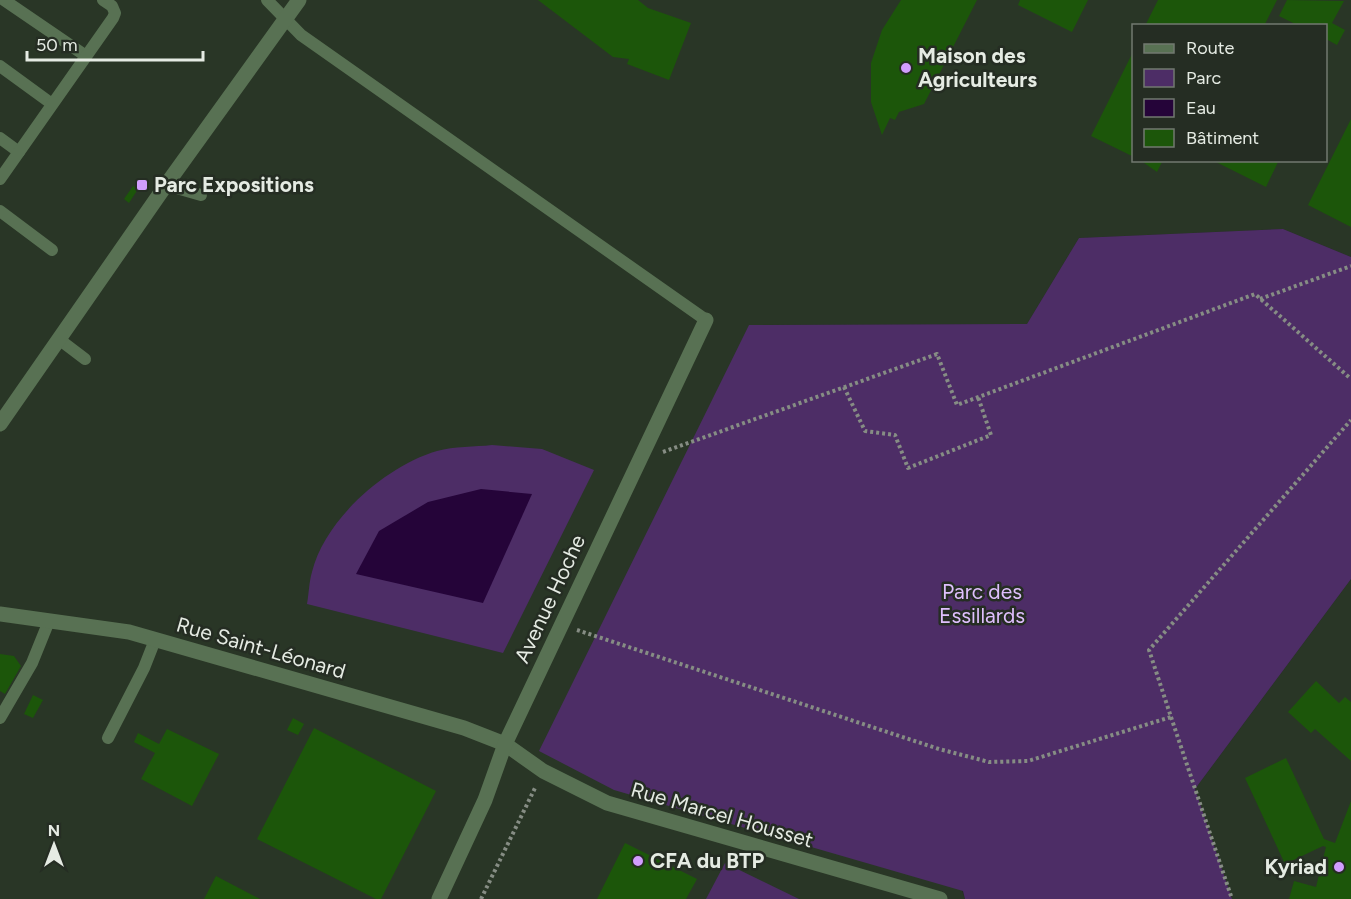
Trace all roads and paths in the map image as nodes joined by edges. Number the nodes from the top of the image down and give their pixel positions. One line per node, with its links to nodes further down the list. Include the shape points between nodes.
1 (4, 0): 6 (lane)
2 (103, 0): 6 (lane, via 115,13)
3 (267, 0): 5 (lane)
4 (299, 0): 5 (street)
5 (286, 18): 12 (street); 18 (lane, via 301,35)
6 (86, 56): 8 (lane)
7 (0, 66): 8 (lane)
8 (52, 104): 10 (lane)
9 (0, 138): 10 (lane)
10 (19, 152): 11 (lane)
11 (0, 179)
12 (166, 185): 13 (lane); 19 (street)
13 (201, 195)
14 (0, 211): 15 (lane)
15 (52, 250)
16 (1351, 266): 17 (path)
17 (1260, 299): 21 (path); 23 (path, via 1255,294)
18 (706, 320): 26 (street, Avenue Hoche)
19 (60, 340): 20 (lane); 25 (street)
20 (85, 359)
21 (1351, 379)
22 (844, 387): 23 (path, via 938,354 957,405); 23 (path, via 865,431 895,435 908,468 991,435); 26 (path)
23 (978, 397)
24 (1351, 420): 32 (path, via 1149,650)
25 (0, 424)
26 (639, 461): 29 (street, Avenue Hoche)
27 (0, 614): 28 (street, Rue Saint-Léonard)
28 (49, 621): 30 (street, Rue Saint-Léonard, via 129,632); 31 (lane, via 32,663)
29 (561, 624): 32 (path, via 939,749 990,762 1028,761); 34 (street, Avenue Hoche)
30 (155, 640): 33 (lane); 34 (street, Rue Saint-Léonard, via 464,728)
31 (0, 717)
32 (1171, 717): 39 (path)
33 (108, 738)
34 (505, 744): 35 (street, Rue Marcel Housset); 36 (street, Avenue Hoche, via 485,800)
35 (543, 771): 37 (path); 38 (street, Rue Marcel Housset, via 607,803)
36 (438, 899)
37 (481, 899)
38 (940, 899)
39 (1232, 899)

